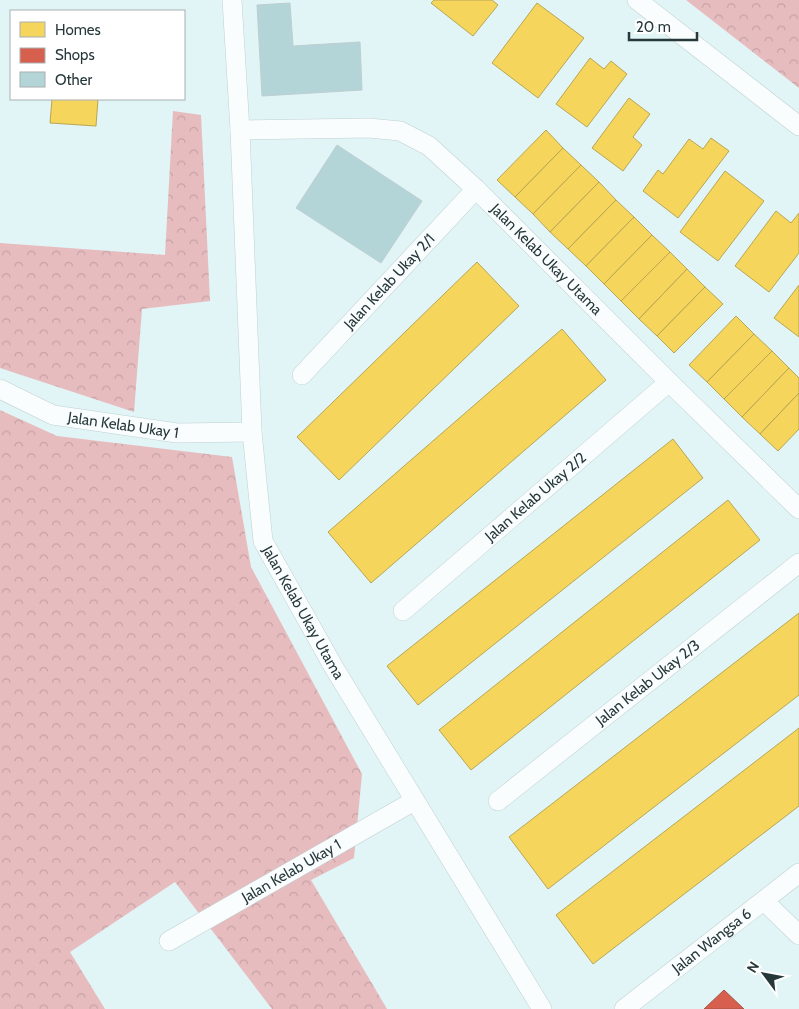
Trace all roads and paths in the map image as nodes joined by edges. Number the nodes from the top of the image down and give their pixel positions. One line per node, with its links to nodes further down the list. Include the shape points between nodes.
1 (232, 0): 4 (street, Jalan Kelab Ukay Utama)
2 (637, 0): 3 (street)
3 (799, 126)
4 (240, 130): 5 (street, Jalan Kelab Ukay Utama, via 369,128 400,131 428,146); 9 (street, Jalan Kelab Ukay Utama)
5 (476, 189): 6 (street, Jalan Kelab Ukay 2/1); 7 (street, Jalan Kelab Ukay Utama)
6 (302, 375)
7 (669, 382): 10 (street, Jalan Kelab Ukay Utama); 12 (street, Jalan Kelab Ukay 2/2)
8 (0, 389): 9 (street, Jalan Kelab Ukay 1, via 54,414 177,433)
9 (252, 432): 13 (street, Jalan Kelab Ukay Utama, via 263,541)
10 (799, 509)
11 (799, 564): 14 (street, Jalan Kelab Ukay 2/3)
12 (403, 611)
13 (414, 801): 18 (street, Jalan Kelab Ukay 1); 19 (street, Jalan Kelab Ukay Utama)
14 (498, 801)
15 (799, 873): 16 (street, Jalan Wangsa 6)
16 (764, 901): 17 (street); 20 (street, Jalan Wangsa 6)
17 (799, 935)
18 (169, 941)
19 (542, 1009)
20 (624, 1009)

